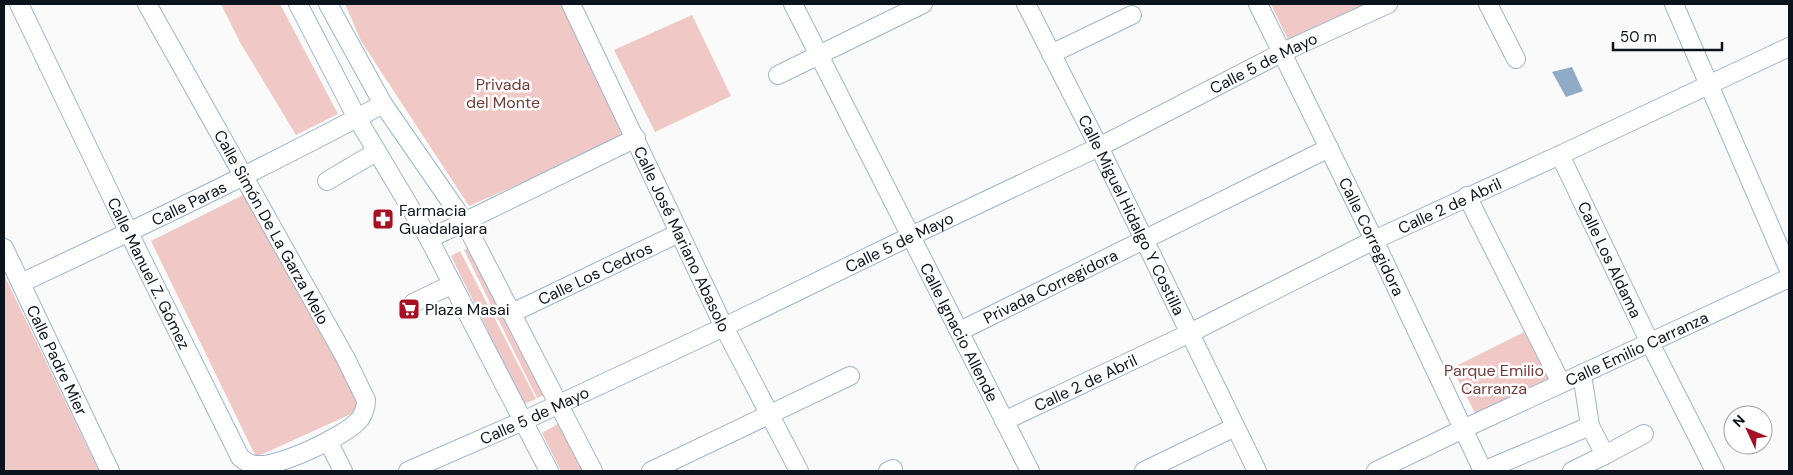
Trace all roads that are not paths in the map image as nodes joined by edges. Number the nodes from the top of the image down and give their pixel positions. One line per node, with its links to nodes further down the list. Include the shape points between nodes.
1 (19, 4): 32 (street, Calle Manuel Z. Gómez)
2 (147, 4): 28 (street, Calle Simón De La Garza Melo)
3 (298, 4): 22 (street)
4 (328, 4): 21 (street)
5 (571, 4): 23 (street, Calle José Mariano Abasolo)
6 (793, 4): 17 (street, Calle Ignacio Allende)
7 (923, 4): 17 (street)
8 (1026, 4): 16 (street, Calle Miguel Hidalgo Y Costilla)
9 (1258, 4): 15 (street, Calle Corregidora)
10 (1388, 4): 15 (street, Calle 5 de Mayo)
11 (1488, 4): 18 (street)
12 (1674, 4): 20 (street)
13 (1132, 15): 16 (street)
14 (1789, 47): 20 (street, Calle 2 de Abril)
15 (1281, 53): 24 (street, Calle 5 de Mayo); 25 (street, Calle Corregidora)
16 (1052, 54): 24 (street, Calle Miguel Hidalgo Y Costilla)
17 (819, 55): 19 (street); 34 (street, Calle Ignacio Allende)
18 (1516, 60)
19 (778, 75)
20 (1710, 85): 27 (street, Calle 2 de Abril); 39 (street)
21 (383, 104): 22 (street, Calle Paras); 31 (street)
22 (356, 118): 26 (street); 28 (street, Calle Paras)
23 (636, 138): 31 (street); 33 (street, Calle José Mariano Abasolo)
24 (1099, 147): 34 (street, Calle 5 de Mayo); 36 (street, Calle Miguel Hidalgo Y Costilla)
25 (1329, 148): 36 (street, Privada Corregidora); 37 (street, Calle Corregidora)
26 (376, 152): 29 (street); 35 (street)
27 (1560, 155): 30 (street, Calle 2 de Abril); 48 (street, Calle Los Aldama)
28 (243, 177): 32 (street, Calle Paras); 60 (street, Calle Simón De La Garza Melo, via 366,400 366,408 360,418)
29 (327, 181)
30 (1467, 196): 37 (street, Calle 2 de Abril); 51 (street)
31 (464, 221): 35 (street); 44 (street)
32 (129, 233): 41 (street, Calle Paras); 60 (street, Calle Manuel Z. Gómez, via 240,457 251,464 264,465)
33 (679, 233): 44 (street, Calle Los Cedros); 45 (street, Calle José Mariano Abasolo)
34 (911, 236): 45 (street, Calle 5 de Mayo); 46 (street, Calle Ignacio Allende)
35 (429, 239): 42 (street)
36 (1143, 240): 46 (street, Privada Corregidora); 47 (street, Calle Miguel Hidalgo Y Costilla)
37 (1374, 240): 47 (street, Calle 2 de Abril); 58 (street, Calle Corregidora)
38 (4, 248): 41 (street, Calle Padre Mier)
39 (1789, 270)
40 (1789, 278): 48 (street, Calle Emilio Carranza)
41 (20, 283): 62 (street, Calle Padre Mier)
42 (452, 285): 43 (street); 54 (street)
43 (413, 303)
44 (512, 313): 52 (street)
45 (724, 327): 52 (street, Calle 5 de Mayo); 53 (street, Calle José Mariano Abasolo)
46 (960, 331): 55 (street, Calle Ignacio Allende)
47 (1188, 334): 55 (street, Calle 2 de Abril); 57 (street, Calle Miguel Hidalgo Y Costilla)
48 (1650, 343): 49 (street, Calle Emilio Carranza); 75 (street, Calle Los Aldama)
49 (1582, 374): 51 (street, Calle Emilio Carranza); 56 (street)
50 (850, 376): 53 (street)
51 (1561, 383): 58 (street, Calle Emilio Carranza)
52 (558, 404): 54 (street, Calle 5 de Mayo); 66 (street)
53 (770, 416): 67 (street); 68 (street, Calle José Mariano Abasolo)
54 (523, 421): 64 (street, Calle 5 de Mayo); 65 (street)
55 (1004, 421): 69 (street, Calle Ignacio Allende)
56 (1590, 426): 61 (street); 73 (street)
57 (1235, 427): 70 (street); 71 (street, Calle Miguel Hidalgo Y Costilla)
58 (1463, 429): 72 (street, Calle Emilio Carranza); 73 (street, Calle Corregidora)
59 (1644, 434): 61 (street)
60 (328, 441): 63 (street)
61 (1605, 455): 74 (street)
62 (110, 471)
63 (343, 471)
64 (408, 471)
65 (549, 471)
66 (593, 471)
67 (651, 471)
68 (800, 471)
69 (1030, 471)
70 (1144, 471)
71 (1256, 471)
72 (1376, 471)
73 (1483, 471)
74 (1572, 471)
75 (1715, 471)

